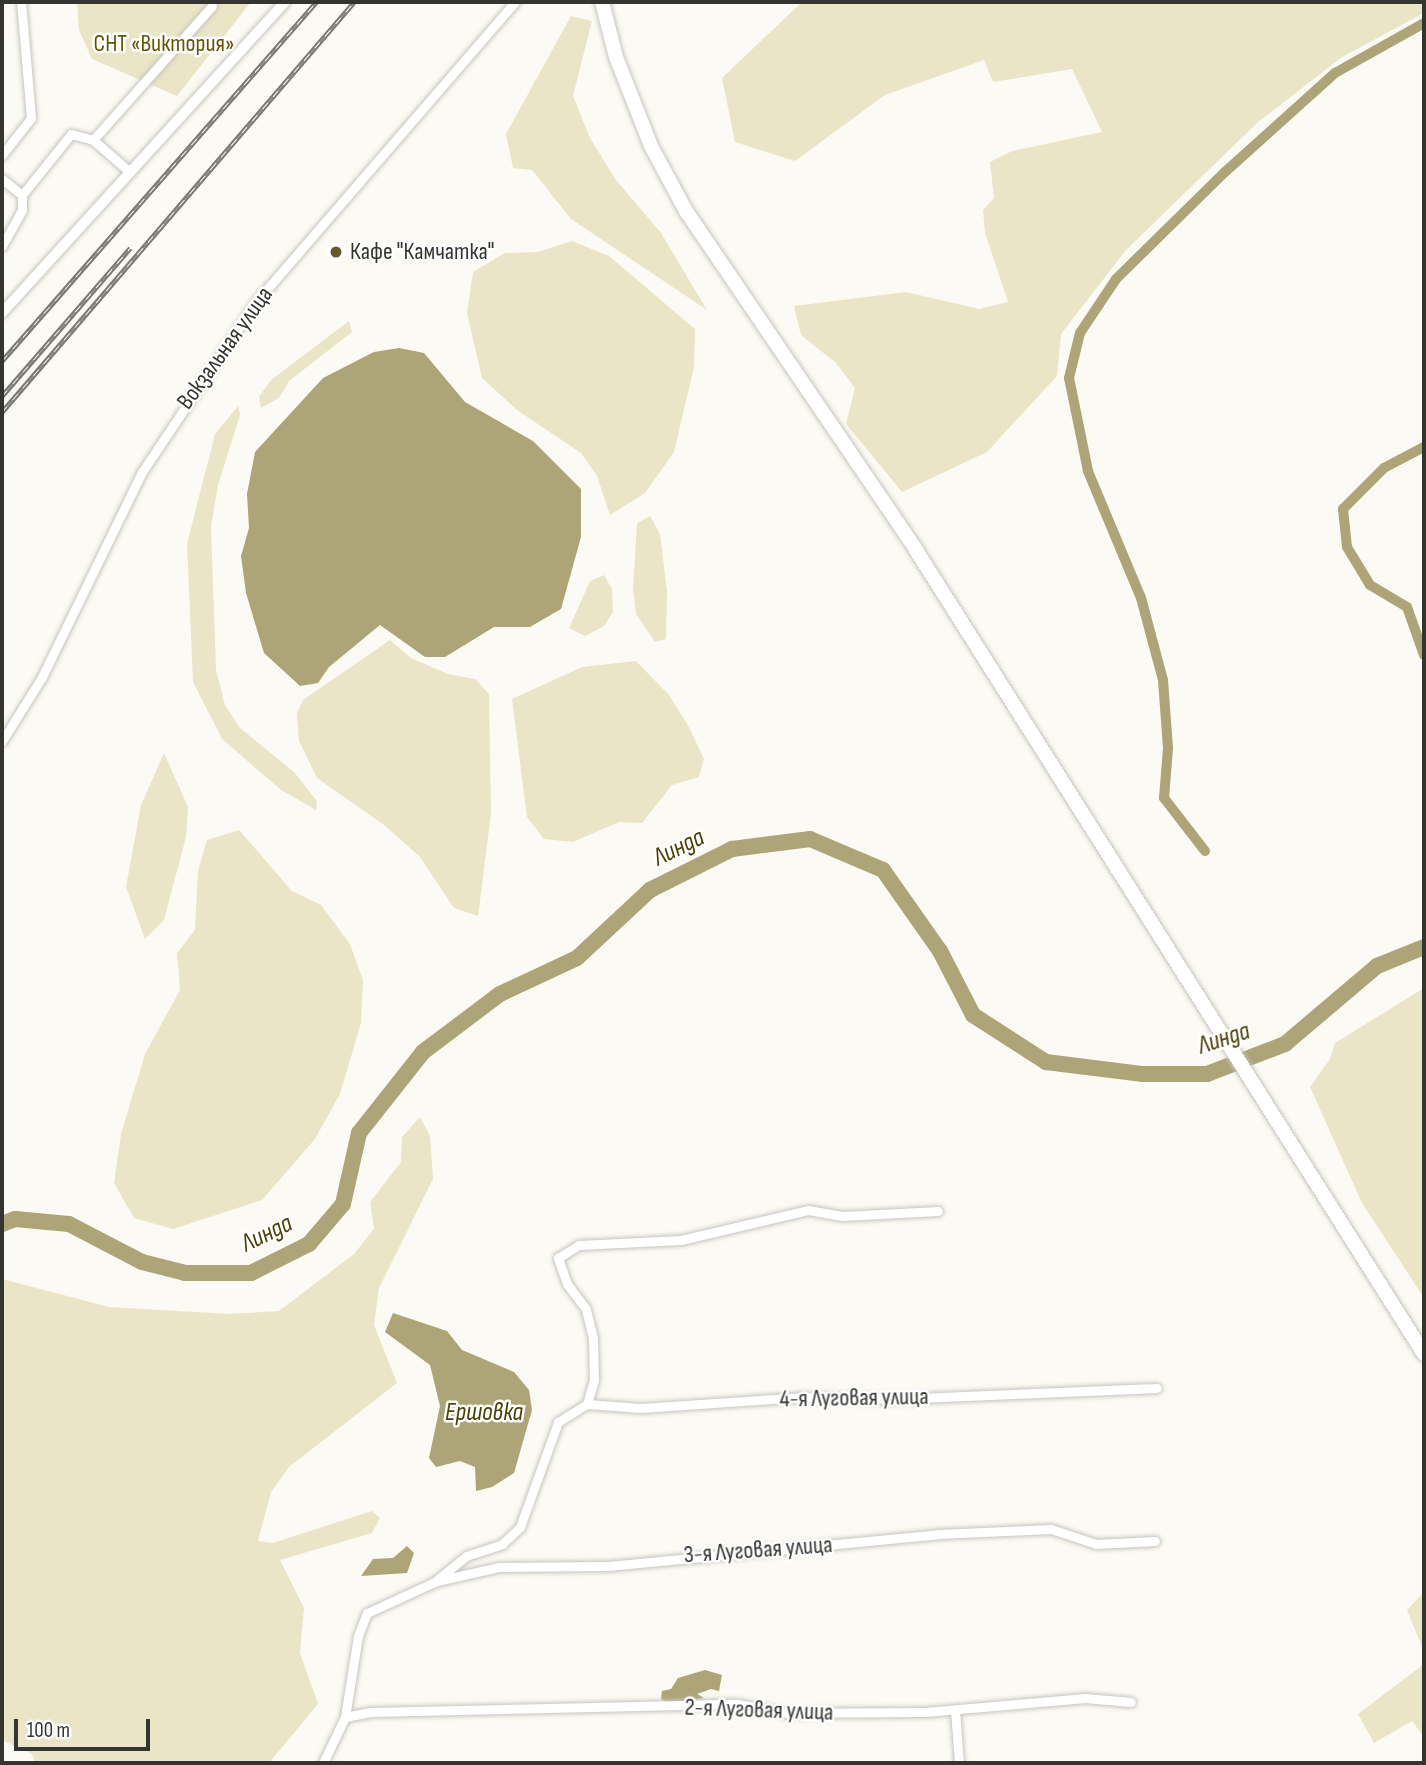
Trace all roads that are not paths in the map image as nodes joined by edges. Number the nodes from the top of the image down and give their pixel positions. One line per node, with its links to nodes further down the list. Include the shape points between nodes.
1 (21, 2): 7 (street, via 31,118)
2 (285, 2): 8 (street)
3 (515, 2): 13 (street, Вокзальная улица, via 387,144 248,313 142,472 42,677)
4 (602, 2): 15 (main road, via 642,124 686,211 916,550)
5 (212, 6): 6 (street)
6 (93, 140): 8 (street); 10 (street, via 71,134)
7 (2, 155)
8 (130, 172): 12 (street)
9 (2, 179): 10 (street)
10 (22, 195): 11 (street, via 22,211)
11 (2, 246)
12 (2, 313)
13 (2, 741)
14 (937, 1210): 17 (street, via 843,1216 808,1210 681,1240 608,1240 579,1245 558,1258 567,1284 586,1309 593,1338 594,1380)
15 (1424, 1354)
16 (1157, 1388): 17 (street, 4-я Луговая улица, via 894,1399 802,1397 641,1408)
17 (587, 1404): 19 (street, via 558,1422 520,1527 502,1544 466,1556)
18 (1155, 1541): 19 (street, 3-я Луговая улица, via 1096,1544 1051,1528 937,1534 608,1566 499,1567)
19 (437, 1581): 22 (street, 3-я Луговая улица, via 367,1613 358,1636)
20 (1131, 1702): 21 (street, 2-я Луговая улица, via 1085,1698)
21 (955, 1710): 22 (street, 2-я Луговая улица, via 787,1713 737,1704 371,1712); 24 (street)
22 (345, 1717): 23 (street)
23 (323, 1763)
24 (959, 1763)

